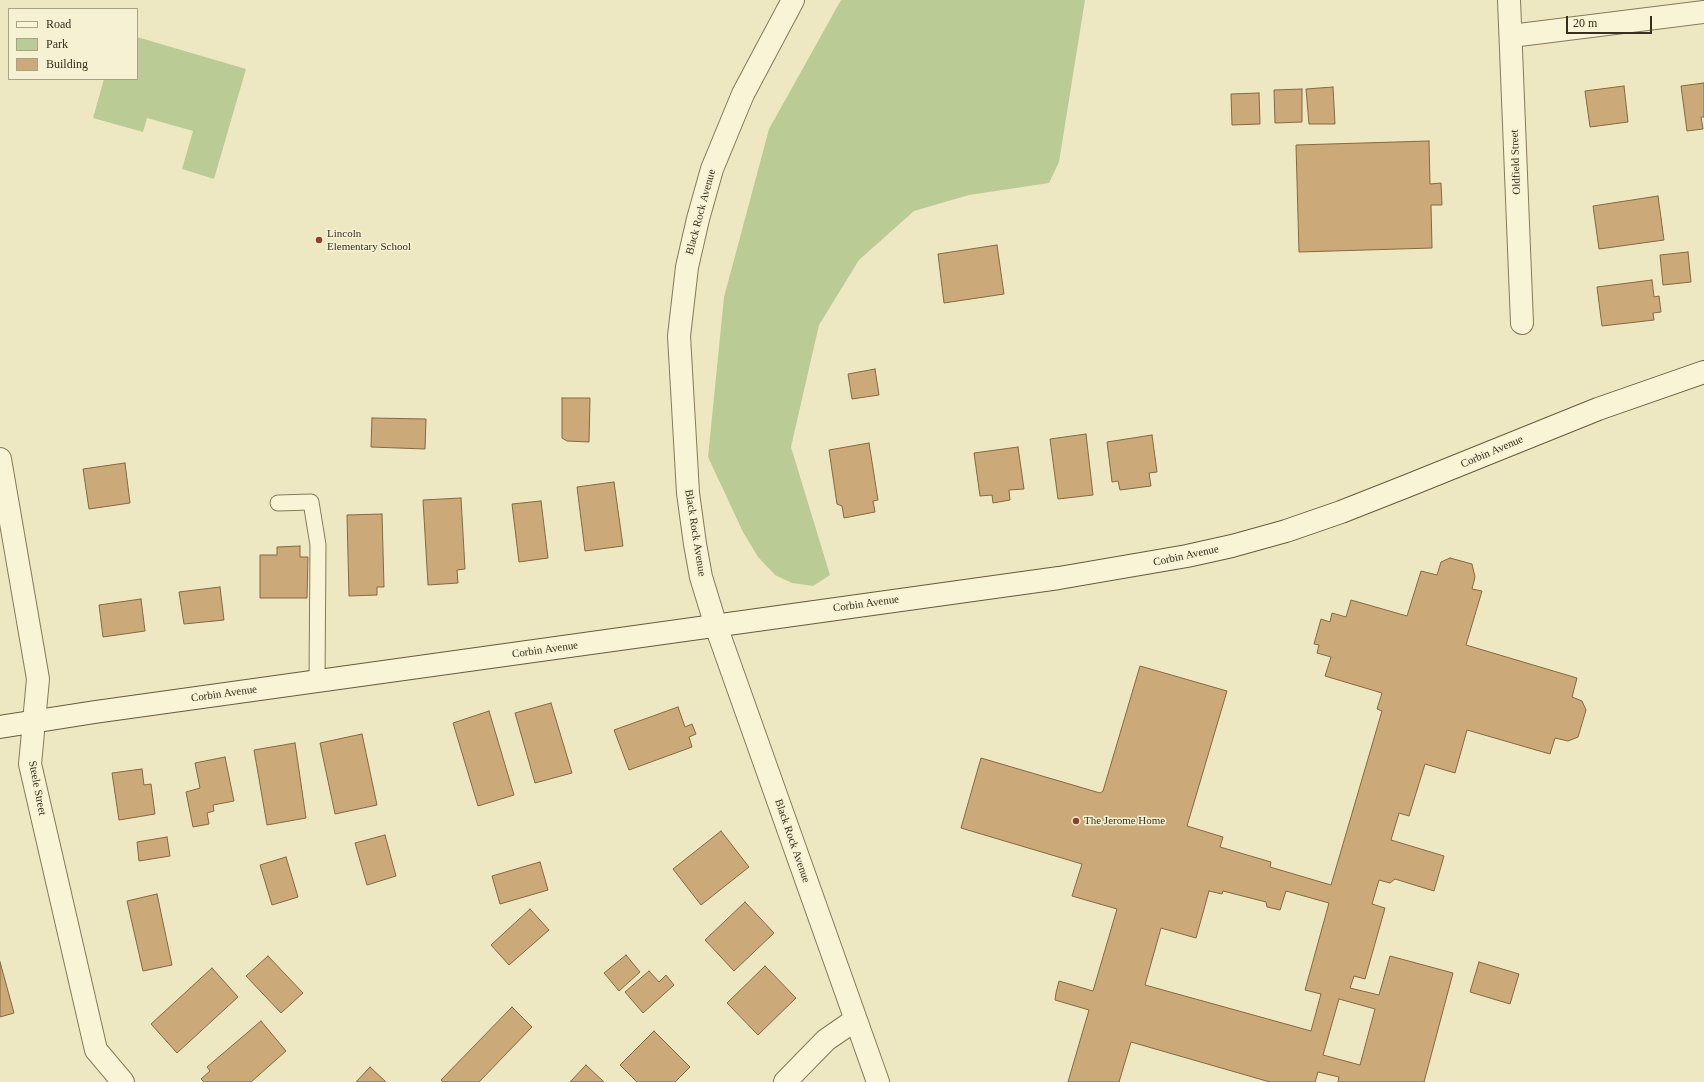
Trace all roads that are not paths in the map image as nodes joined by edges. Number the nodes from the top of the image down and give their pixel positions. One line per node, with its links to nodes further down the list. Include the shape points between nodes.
1 (793, 0): 9 (street, Black Rock Avenue, via 743,94 712,169 687,267 679,336 688,493 699,564)
2 (1509, 0): 4 (street, Oldfield Street)
3 (1704, 12): 4 (street)
4 (1511, 36): 5 (street, Oldfield Street)
5 (1522, 323)
6 (1704, 372): 9 (street, Corbin Avenue, via 1598,409 1341,512 1232,546 1123,568)
7 (0, 458): 11 (street, Steele Street, via 38,679)
8 (278, 503): 10 (lane, via 311,502 318,546)
9 (716, 626): 10 (street, Corbin Avenue); 13 (street, Black Rock Avenue)
10 (317, 682): 11 (street, Corbin Avenue)
11 (34, 721): 12 (street, Corbin Avenue); 14 (street, Steele Street, via 30,764 96,1050)
12 (0, 727)
13 (856, 1020): 15 (street, via 826,1040); 16 (street, Black Rock Avenue)
14 (123, 1082)
15 (785, 1082)
16 (878, 1082)

